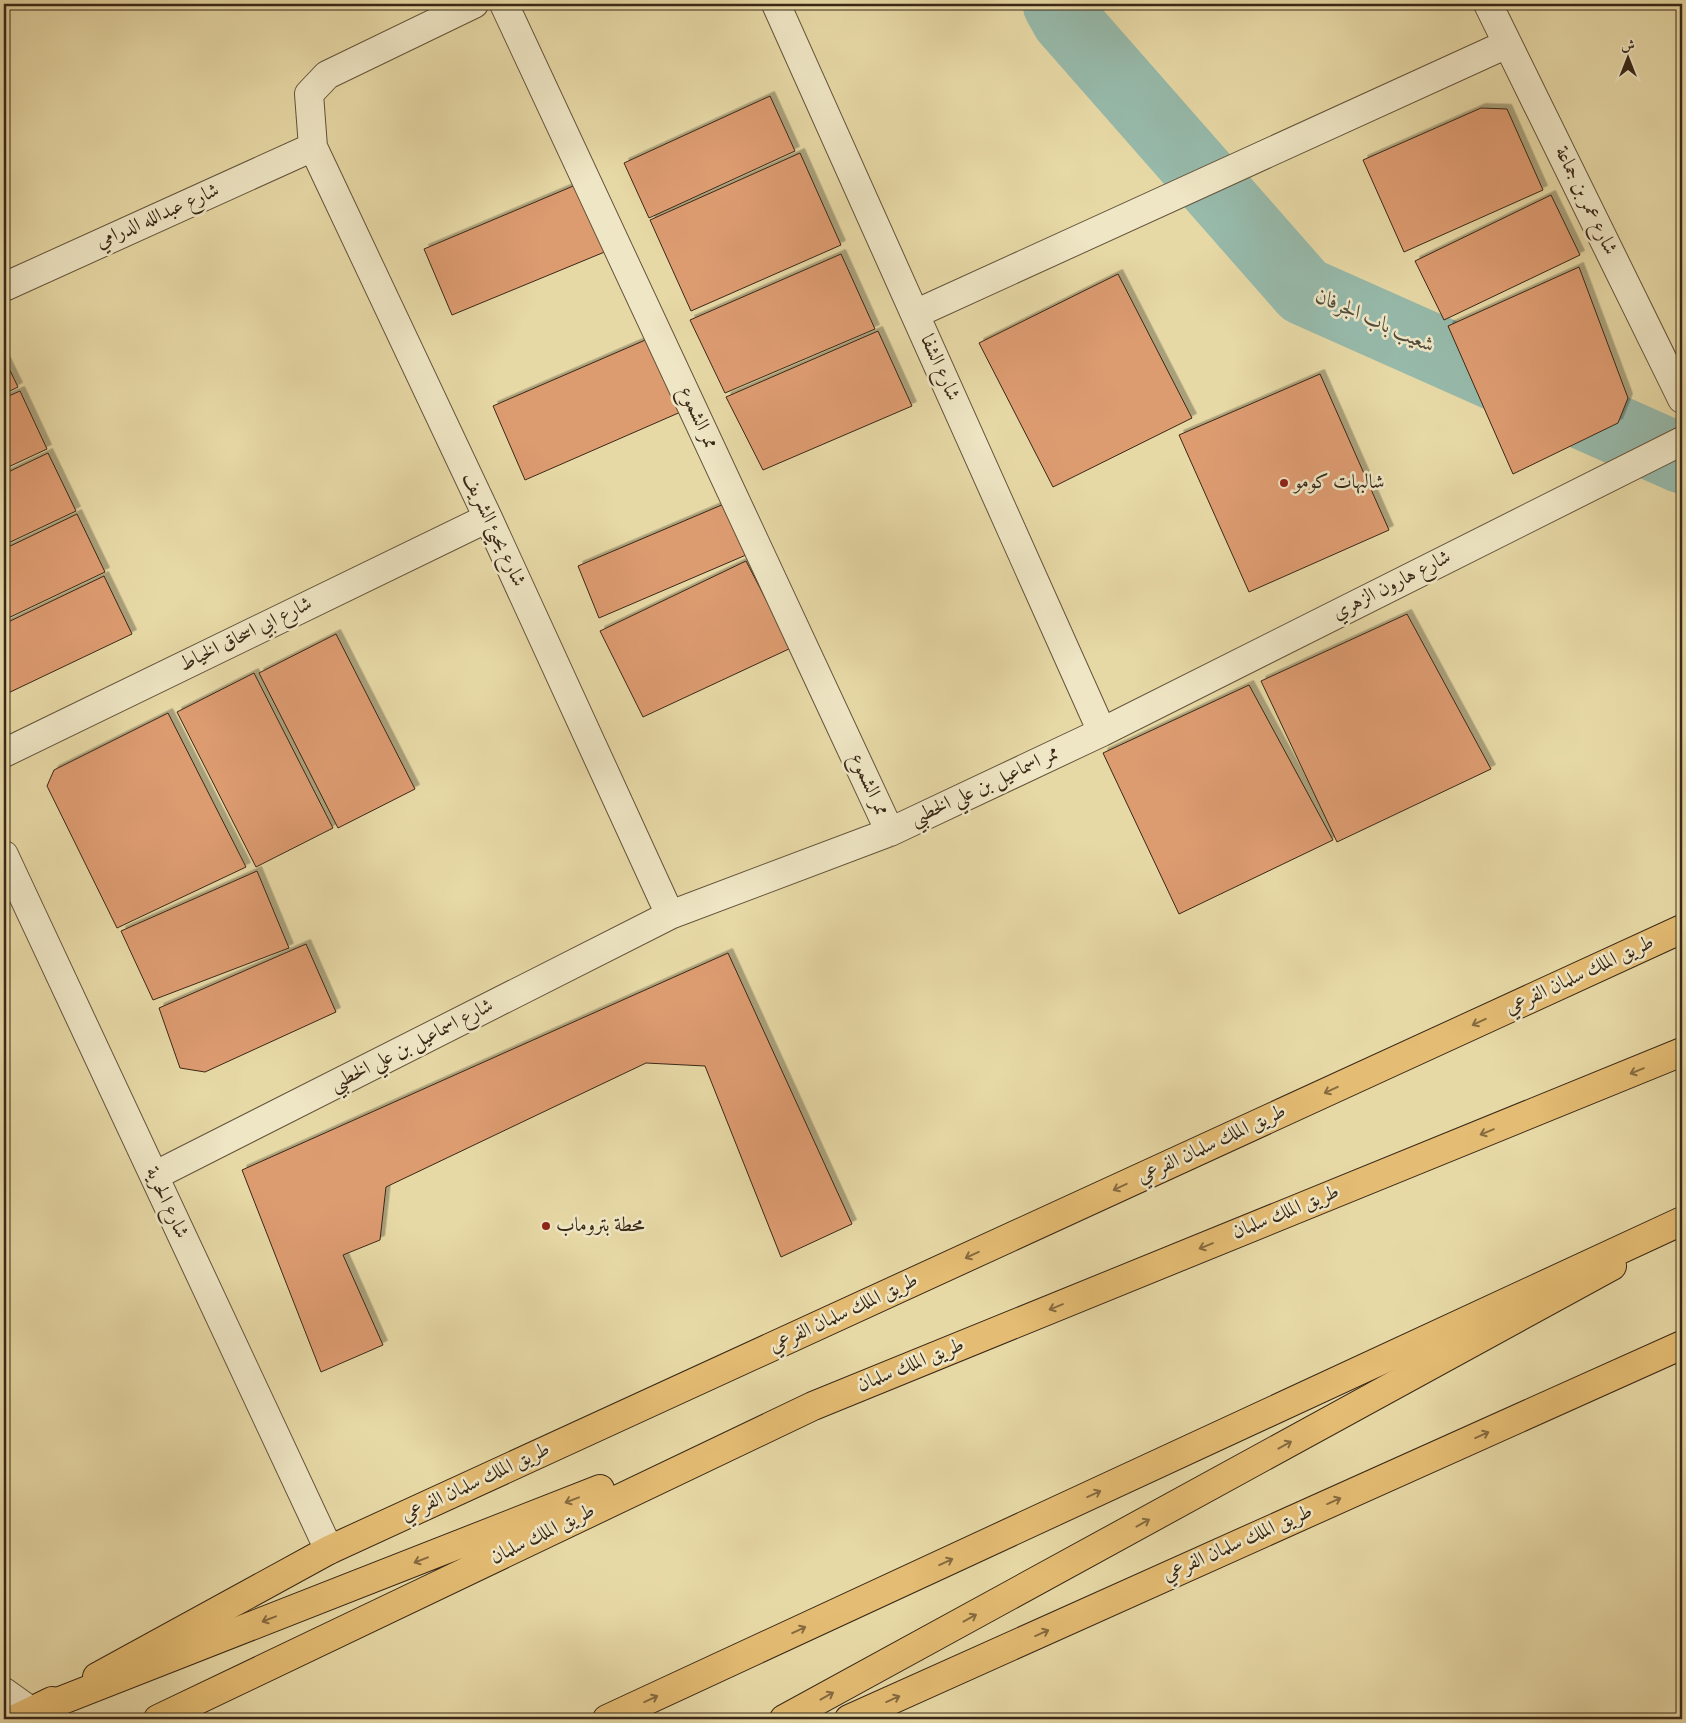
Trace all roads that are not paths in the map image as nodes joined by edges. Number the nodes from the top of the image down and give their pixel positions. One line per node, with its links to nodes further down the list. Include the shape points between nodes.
1 (474, 4): 6 (street, شارع يحيئ الشريف, via 327,75 308,94)
2 (504, 4): 14 (street, ممر الشموع)
3 (776, 4): 8 (street, شارع الشفا)
4 (1488, 4): 5 (street, شارع عمر بن جماعة)
5 (1507, 44): 8 (street); 9 (street, شارع عمر بن جماعة)
6 (313, 147): 7 (street, شارع عبدالله الدرامي); 11 (street, شارع يحيئ الشريف)
7 (4, 287)
8 (915, 314): 12 (street, شارع الشفا)
9 (1682, 399)
10 (1682, 441): 12 (street, شارع هارون الزهري)
11 (488, 518): 13 (street, شارع ابي اسحاق الخياط); 16 (street, شارع يحيئ الشريف)
12 (1102, 732): 14 (street, ممر اسماعيل بن علي الخطبي)
13 (4, 752)
14 (890, 832): 16 (street, ممر اسماعيل بن علي الخطبي)
15 (4, 856): 19 (street, شارع الحرية)
16 (670, 915): 19 (street, شارع اسماعيل بن علي الخطبي)
17 (1682, 929): 24 (main road, طريق الملك سلمان الفرعي, one-way to 24)
18 (1682, 1052): 23 (main road, طريق الملك سلمان, one-way to 23)
19 (154, 1176): 24 (street, شارع الحرية)
20 (1682, 1221): 28 (main road, one-way to 20)
21 (1682, 1227): 29 (main road, one-way to 21)
22 (1682, 1345): 30 (main road, طريق الملك سلمان الفرعي, one-way to 22)
23 (813, 1406): 26 (main road, one-way to 26); 27 (main road, طريق الملك سلمان)
24 (329, 1550): 26 (main road, طريق الملك سلمان الفرعي)
25 (4, 1692): 26 (street)
26 (24, 1716)
27 (158, 1719)
28 (607, 1719)
29 (784, 1719)
30 (849, 1719)

